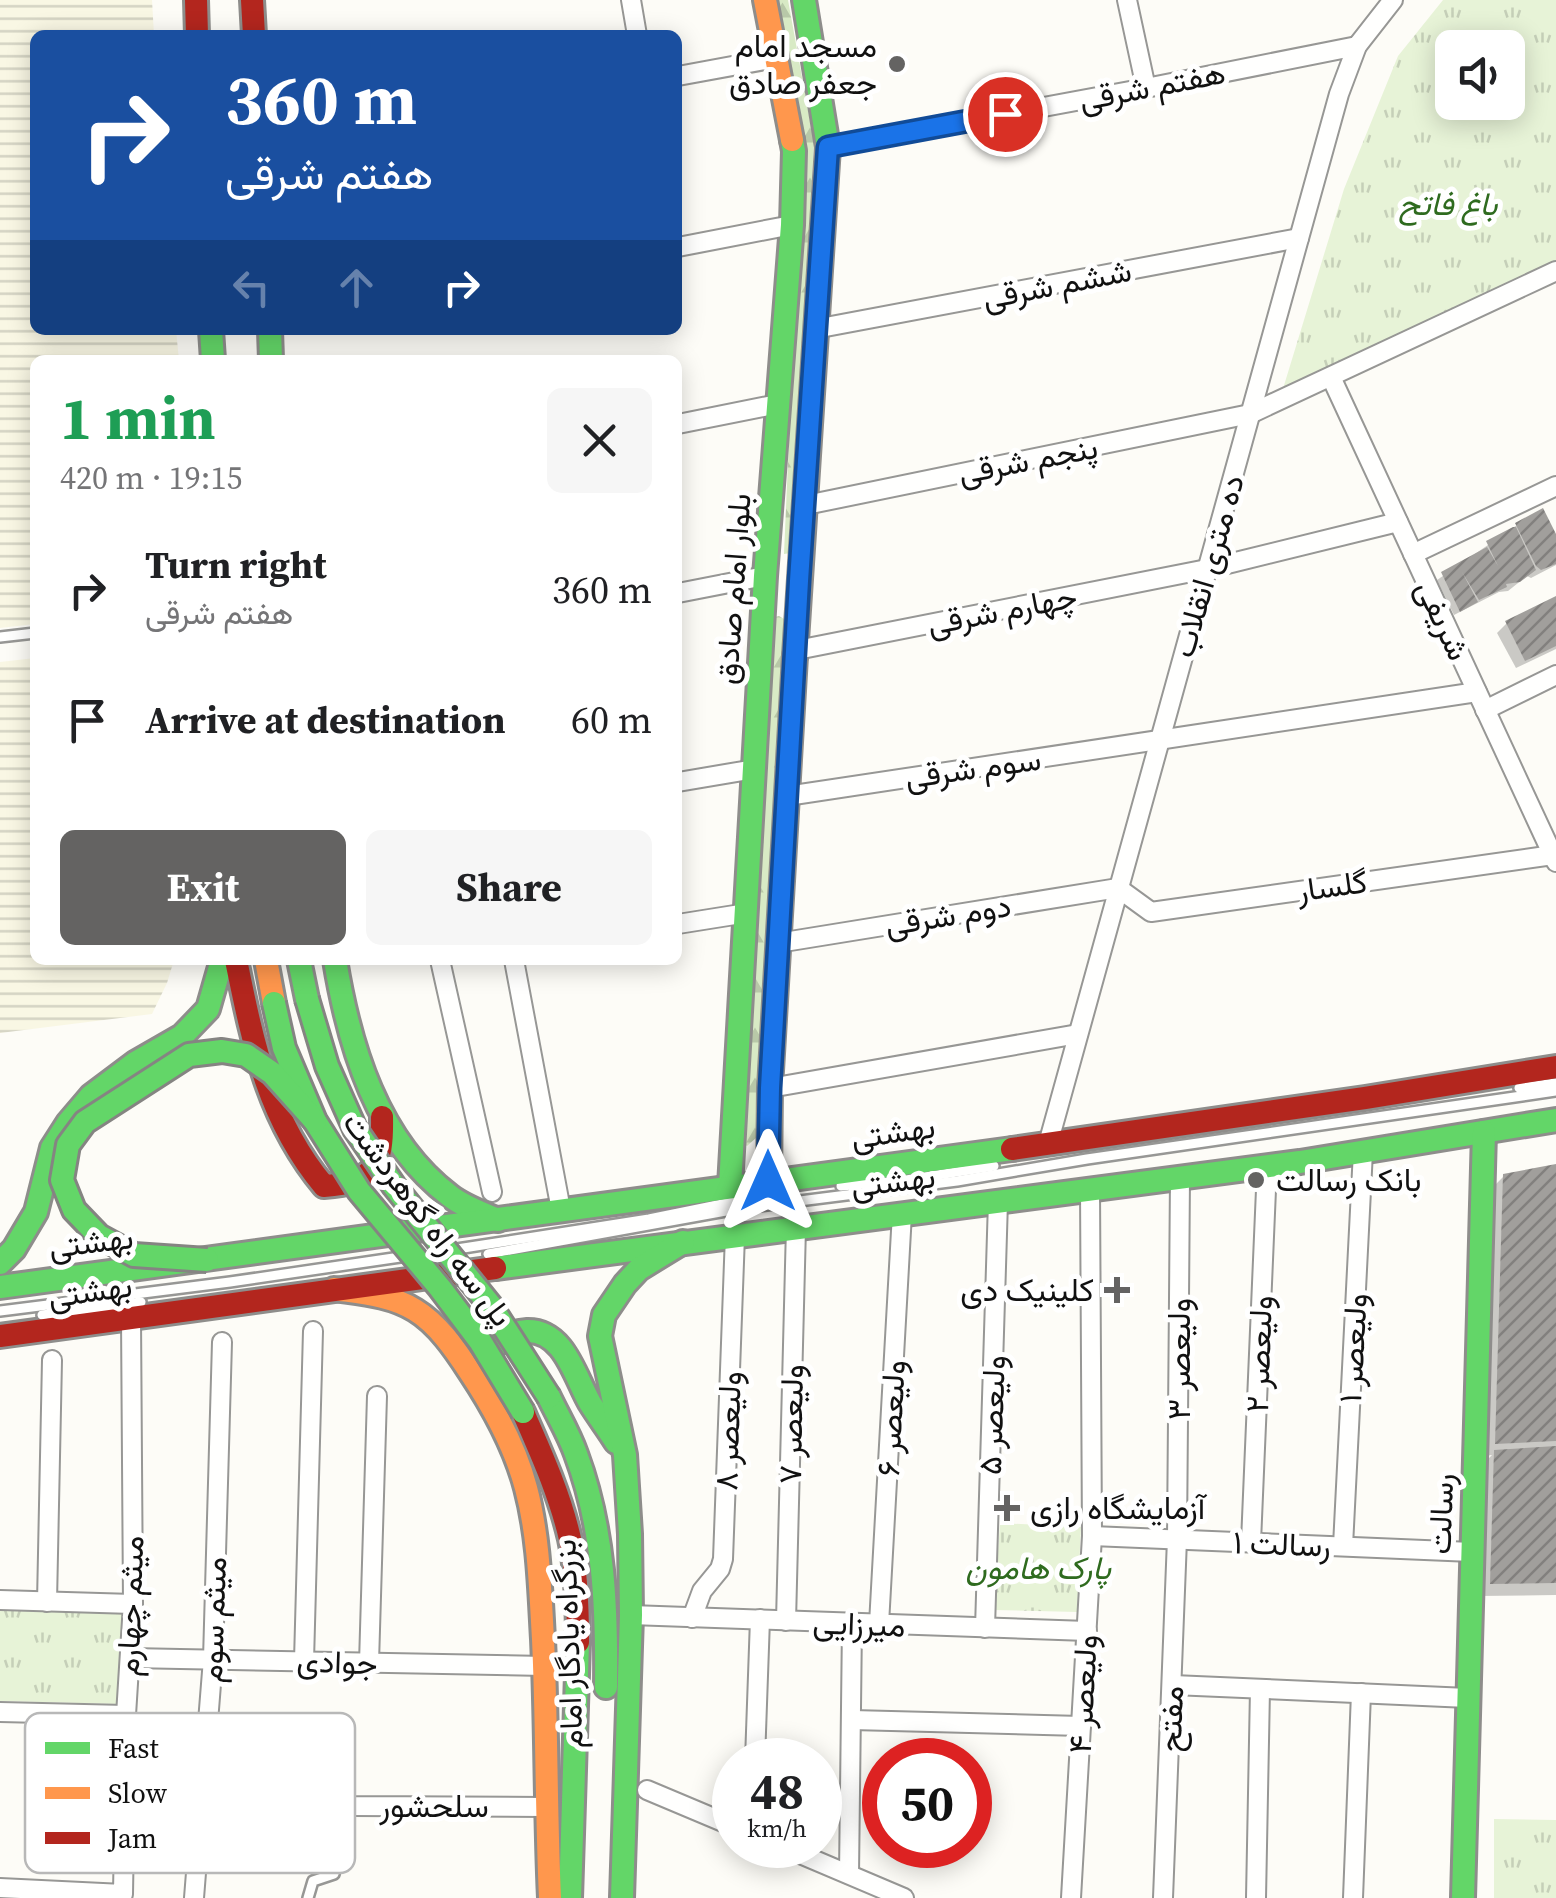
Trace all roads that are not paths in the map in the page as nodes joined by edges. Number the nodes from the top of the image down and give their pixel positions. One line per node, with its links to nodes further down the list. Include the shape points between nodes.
1 (196, 0): 8 (main road)
2 (252, 0): 9 (main road)
3 (630, 0): 10 (street)
4 (765, 0): 12 (main road, بلوار امام صادق)
5 (804, 0): 15 (main road, بلوار امام صادق)
6 (1127, 0): 14 (street)
7 (1392, 0): 11 (street, ده متری انقلاب)
8 (197, 30)
9 (254, 30)
10 (636, 30)
11 (1357, 46): 14 (street, هفتم شرقی); 17 (street, ده متری انقلاب)
12 (776, 58): 13 (street); 16 (main road, بلوار امام صادق, via 794,151)
13 (682, 75)
14 (1146, 88): 15 (street, هفتم شرقی)
15 (828, 147): 20 (main road, بلوار امام صادق)
16 (792, 225): 18 (street); 22 (main road, بلوار امام صادق)
17 (1299, 238): 20 (street, ششم شرقی); 23 (street, ده متری انقلاب)
18 (682, 245)
19 (1556, 271): 21 (street, پنجم شرقی)
20 (815, 329): 26 (main road, بلوار امام صادق)
21 (1330, 377): 23 (street, پنجم شرقی); 27 (street, شریفی)
22 (778, 404): 24 (street); 30 (main road, بلوار امام صادق)
23 (1250, 414): 26 (street, پنجم شرقی); 29 (street, ده متری انقلاب)
24 (682, 423)
25 (1556, 486): 28 (street)
26 (806, 505): 31 (main road, بلوار امام صادق)
27 (1398, 522): 28 (street, شریفی); 29 (street, چهارم شرقی)
28 (1413, 554): 37 (street, شریفی)
29 (1207, 569): 35 (street, چهارم شرقی); 39 (street, ده متری انقلاب)
30 (765, 576): 31 (main road); 32 (street); 40 (main road, بلوار امام صادق)
31 (799, 581): 35 (main road, بلوار امام صادق)
32 (682, 592)
33 (30, 634): 34 (lane)
34 (0, 637)
35 (796, 650): 42 (main road, بلوار امام صادق)
36 (1556, 676): 38 (street)
37 (1477, 692): 38 (street, شریفی); 39 (street, سوم شرقی)
38 (1485, 710): 43 (street, شریفی)
39 (1159, 741): 42 (street, سوم شرقی); 44 (street, ده متری انقلاب)
40 (755, 769): 41 (street); 45 (main road, بلوار امام صادق)
41 (682, 781)
42 (787, 796): 47 (main road, بلوار امام صادق)
43 (1554, 859): 44 (street, گلسار, via 1151,912)
44 (1118, 888): 47 (street, دوم شرقی); 55 (street, ده متری انقلاب)
45 (746, 913): 46 (street); 66 (main road, بلوار امام صادق)
46 (682, 923)
47 (778, 943): 58 (main road, بلوار امام صادق)
48 (221, 965): 84 (main road, via 208,1008 182,1036 91,1096 68,1123 52,1148 36,1212)
49 (237, 965): 60 (main road, via 260,1064 282,1121 296,1153 324,1186 365,1178 382,1158)
50 (267, 965): 62 (main road, پل سه راه گوهردشت, bridge, via 284,1048)
51 (301, 965): 96 (main road, پل سه راه گوهردشت, bridge, via 333,1084 356,1129 470,1277)
52 (336, 965): 60 (main road)
53 (441, 965): 73 (street)
54 (515, 965): 75 (street)
55 (1078, 1034): 58 (street); 65 (street, ده متری انقلاب)
56 (1556, 1067): 65 (main road, بهشتى)
57 (1556, 1083): 81 (lane, via 744,1199)
58 (770, 1088): 64 (main road, بلوار امام صادق)
59 (1556, 1092): 89 (lane, via 737,1209 497,1253)
60 (382, 1117): 77 (main road, via 450,1196)
61 (1556, 1120): 63 (main road, بهشتی)
62 (315, 1121): 83 (main road, bridge, via 272,1073 246,1056 222,1051 189,1055 85,1122 68,1145 62,1180 74,1210 100,1236 134,1255); 97 (main road, پل سه راه گوهردشت, bridge, via 359,1190 480,1341)
63 (1484, 1132): 67 (main road, بهشتی); 103 (main road, رسالت)
64 (768, 1141): 66 (main road, via 750,1155); 70 (main road, بلوار امام صادق)
65 (1048, 1144): 70 (main road, بهشتى)
66 (731, 1146): 71 (main road, بلوار امام صادق)
67 (1363, 1150): 68 (main road, بهشتی); 102 (street, ولیعصر ۱)
68 (1267, 1166): 69 (main road, بهشتی); 101 (street, ولیعصر ۲)
69 (1180, 1178): 72 (main road, بهشتی); 100 (street, ولیعصر ۳)
70 (768, 1181): 71 (main road, بهشتى)
71 (730, 1186): 75 (main road, بهشتى)
72 (1090, 1189): 74 (main road, بهشتی); 99 (street, ولیعصر ۴)
73 (492, 1192)
74 (998, 1201): 76 (main road, بهشتی); 113 (street, ولیعصر ۵)
75 (561, 1210): 77 (main road, بهشتى)
76 (902, 1212): 78 (main road, بهشتی); 112 (street, ولیعصر ۶)
77 (498, 1220): 83 (main road, بهشتى)
78 (796, 1226): 79 (main road, بهشتی); 110 (street, ولیعصر ۷)
79 (735, 1235): 80 (main road, بهشتی); 108 (street, ولیعصر ۸, via 724,1558)
80 (682, 1242): 86 (main road, بهشتی); 98 (main road, via 639,1269 604,1315 600,1336)
81 (438, 1252)
82 (422, 1254): 87 (lane)
83 (207, 1260): 85 (main road, بهشتى)
84 (0, 1263)
85 (0, 1287)
86 (334, 1289): 88 (main road, بهشتی); 94 (main road, via 416,1310)
87 (0, 1311)
88 (131, 1318): 91 (main road, بهشتی); 106 (street, میثم چهارم)
89 (0, 1321)
90 (313, 1331): 117 (street)
91 (0, 1336)
92 (222, 1342): 116 (street, میثم سوم)
93 (52, 1360): 105 (street)
94 (480, 1386): 98 (main road, via 493,1345 524,1331 547,1334 564,1350); 119 (main road, via 517,1458 530,1501)
95 (378, 1396): 118 (street)
96 (550, 1397): 145 (main road, بزرگراه یادگار امام, via 579,1460 603,1558)
97 (523, 1412): 144 (main road, بزرگراه یادگار امام, via 549,1473 574,1564)
98 (625, 1456): 107 (main road)
99 (1092, 1536): 100 (street, رسالت ۱); 114 (street, ولیعصر ۴)
100 (1177, 1539): 101 (street, رسالت ۱); 120 (street, مفتح)
101 (1251, 1542): 102 (street, رسالت ۱)
102 (1343, 1546): 103 (street, رسالت ۱)
103 (1472, 1552): 123 (main road, رسالت)
104 (0, 1600): 105 (street)
105 (47, 1602): 106 (street)
106 (133, 1604): 115 (street, میثم چهارم)
107 (631, 1615): 108 (street, میرزایی); 146 (main road)
108 (692, 1618): 109 (street, میرزایی)
109 (760, 1619): 110 (street, میرزایی); 130 (street)
110 (786, 1621): 111 (street, میرزایی)
111 (852, 1624): 112 (street, میرزایی); 128 (street)
112 (879, 1624): 113 (street, میرزایی)
113 (985, 1628): 114 (street, میرزایی)
114 (1086, 1630): 129 (street, ولیعصر ۴)
115 (130, 1658): 116 (street, جوادی); 126 (street, میثم چهارم)
116 (213, 1659): 117 (street, جوادی); 127 (street, میثم سوم)
117 (304, 1660): 118 (street, جوادی)
118 (369, 1663): 119 (street, جوادی)
119 (545, 1666): 133 (main road)
120 (1172, 1685): 121 (street); 149 (street, مفتح)
121 (1260, 1689): 122 (street); 150 (street)
122 (1361, 1694): 123 (street); 151 (street)
123 (1468, 1698): 152 (main road, رسالت)
124 (0, 1712): 125 (street)
125 (42, 1713)
126 (126, 1713)
127 (209, 1713)
128 (852, 1720): 129 (street); 139 (street)
129 (1081, 1726): 148 (street, ولیعصر ۴)
130 (755, 1738)
131 (647, 1790): 134 (street)
132 (355, 1806): 133 (street, سلحشور)
133 (545, 1807): 143 (main road)
134 (712, 1817)
135 (835, 1868): 139 (street)
136 (122, 1873): 140 (street, میثم چهارم, via 122,1894)
137 (196, 1873): 141 (street, میثم سوم)
138 (334, 1873): 142 (lane, via 312,1882)
139 (849, 1874): 147 (street)
140 (0, 1888)
141 (194, 1898)
142 (308, 1898)
143 (550, 1898)
144 (570, 1898)
145 (602, 1898)
146 (622, 1898)
147 (904, 1898)
148 (1072, 1898)
149 (1163, 1898)
150 (1256, 1898)
151 (1353, 1898)
152 (1463, 1898)

